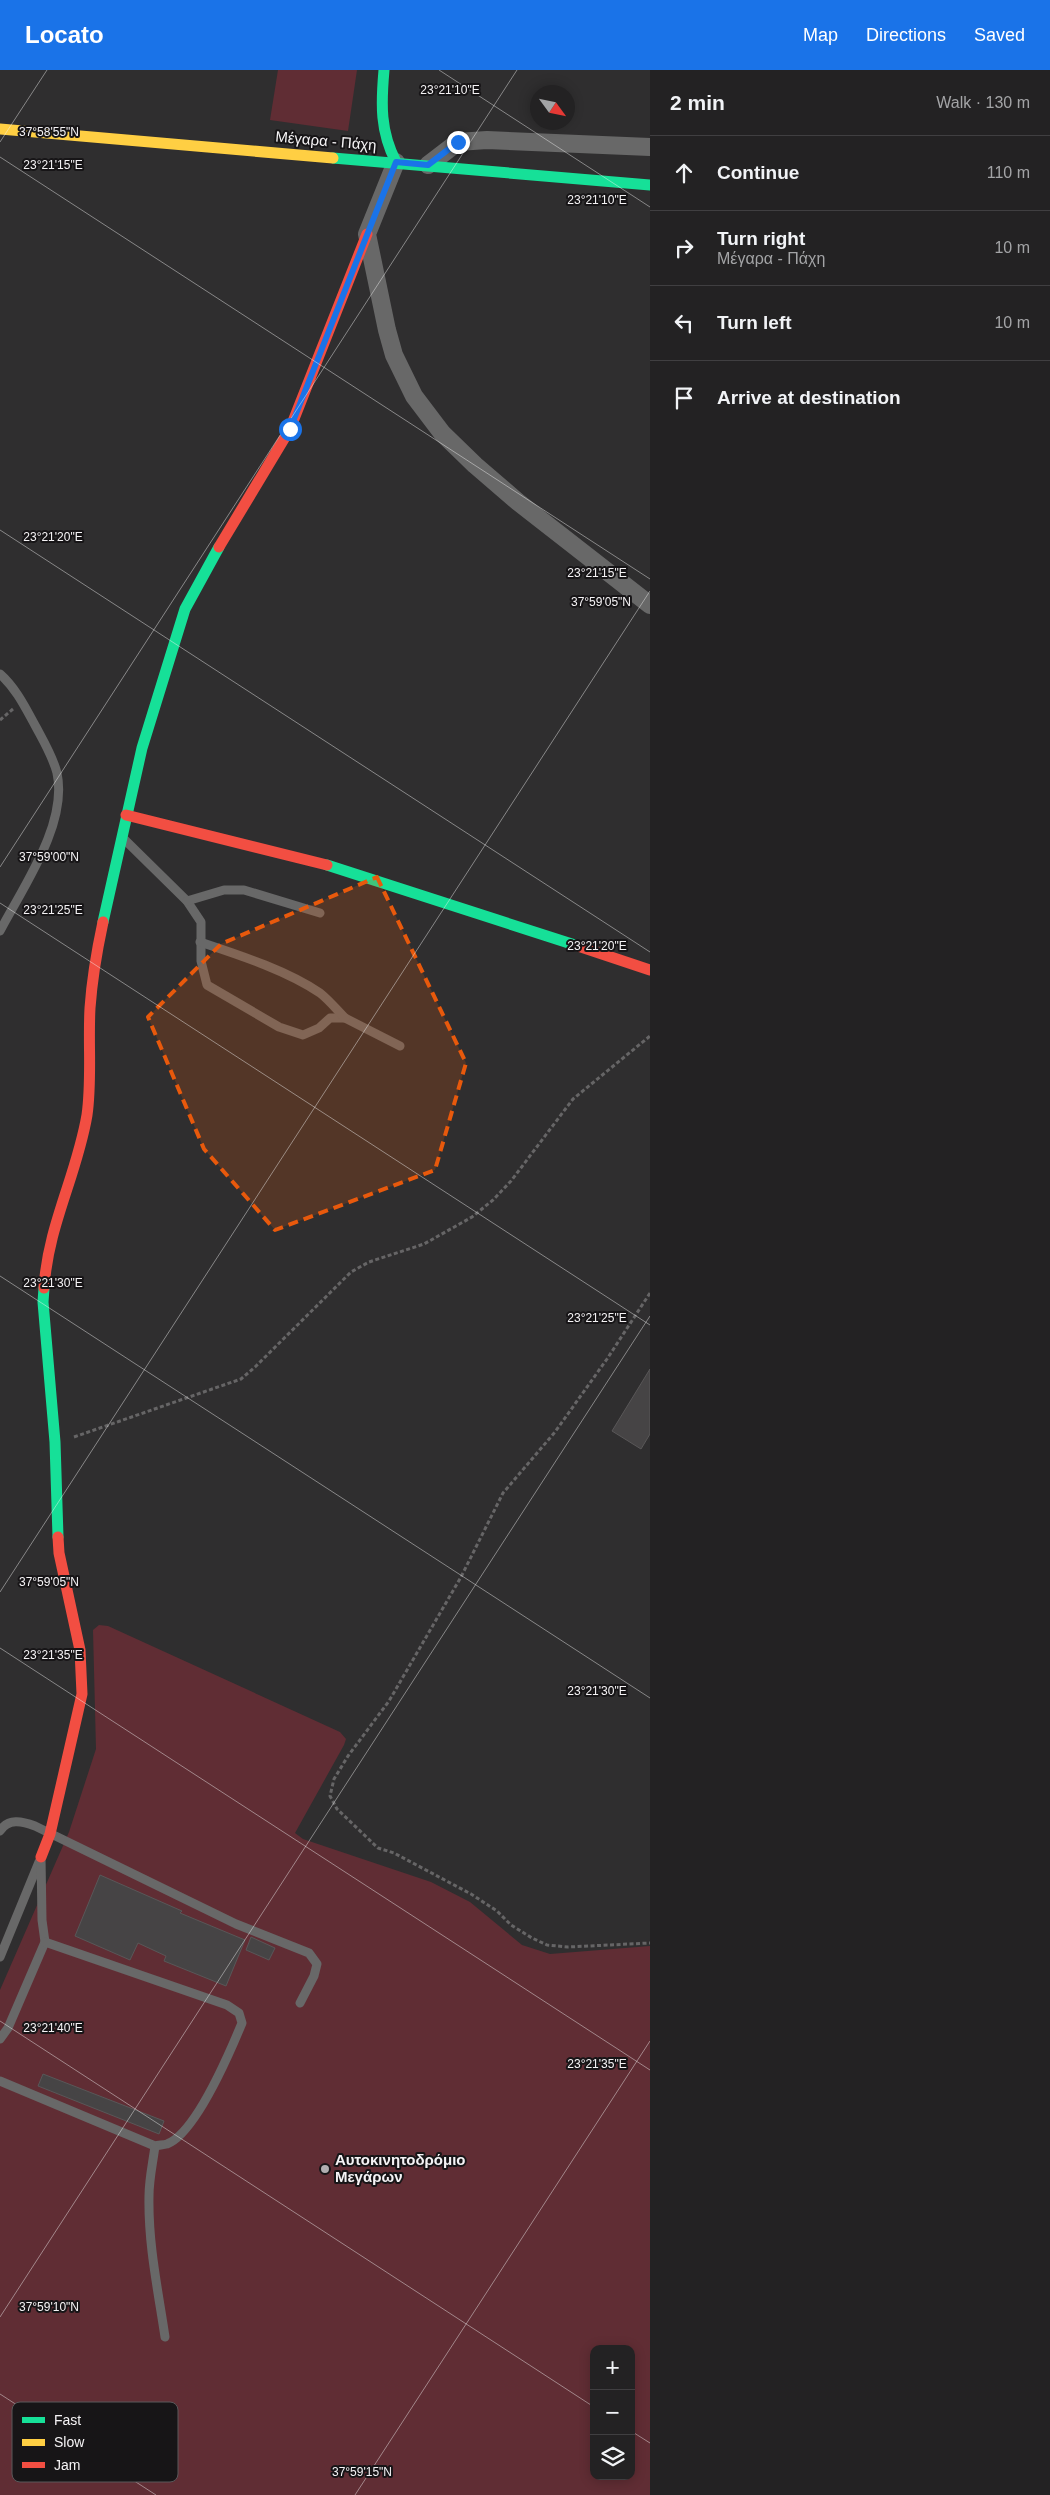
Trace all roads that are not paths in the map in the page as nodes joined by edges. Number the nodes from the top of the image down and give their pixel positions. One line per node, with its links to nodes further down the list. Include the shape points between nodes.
1 (384, 70): 4 (street, via 380,110 382,128 385,143)
2 (0, 130): 4 (street, Μέγαρα - Πάχη)
3 (650, 147): 5 (street, via 487,140 458,142)
4 (396, 162): 5 (street, Μέγαρα - Πάχη); 7 (street)
5 (428, 165): 6 (street, Μέγαρα - Πάχη)
6 (650, 186)
7 (368, 234): 8 (street, via 394,354 427,416 475,465 518,502); 10 (street, via 290,429 185,609 142,748)
8 (650, 605)
9 (0, 674): 14 (lane, via 22,702 49,751 59,793 52,830)
10 (126, 815): 11 (street); 16 (street, via 305,858)
11 (121, 836): 12 (lane); 20 (street, via 95,958 83,1136 53,1227 45,1268 43,1302 59,1553 80,1650 82,1694)
12 (187, 901): 13 (lane, via 224,890 244,890); 15 (lane, via 201,922)
13 (320, 913)
14 (0, 931)
15 (200, 942): 17 (lane, via 244,956 292,978 321,994); 17 (lane, via 207,985 279,1027 303,1035 319,1028 330,1018)
16 (650, 970)
17 (345, 1018): 18 (lane)
18 (400, 1046)
19 (0, 1831): 20 (lane, via 13,1822 24,1822)
20 (50, 1834): 21 (street); 24 (lane, via 236,1924 309,1953 317,1964)
21 (41, 1857): 22 (lane); 23 (lane)
22 (45, 1942): 25 (lane, via 8,2028); 27 (lane, via 227,2005 239,2012 242,2023 206,2099 181,2133 167,2144)
23 (0, 1957)
24 (300, 2002)
25 (0, 2039)
26 (1, 2084): 27 (lane)
27 (155, 2146): 28 (lane, via 149,2225)
28 (166, 2337)

